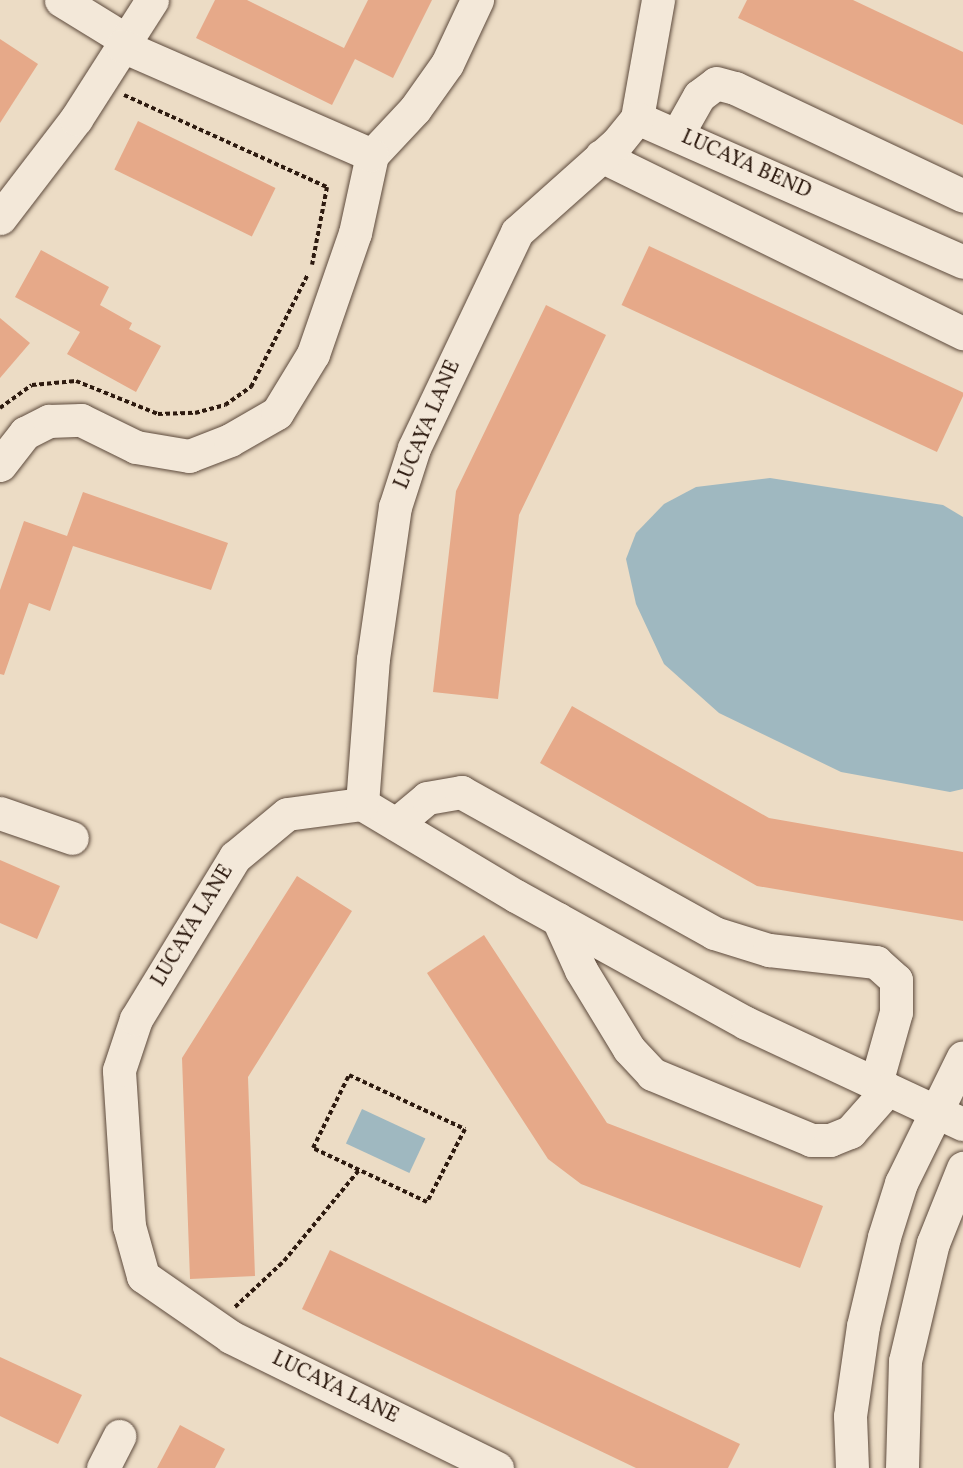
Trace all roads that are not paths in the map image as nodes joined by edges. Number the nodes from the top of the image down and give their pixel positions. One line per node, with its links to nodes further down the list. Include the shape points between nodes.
1 (61, 0): 5 (street)
2 (152, 0): 5 (street)
3 (477, 0): 8 (street, via 447,64 415,109)
4 (658, 0): 6 (street)
5 (124, 43): 8 (street); 11 (street, via 76,119)
6 (637, 118): 7 (street, LUCAYA BEND); 9 (street, LUCAYA LANE)
7 (676, 135): 10 (street, via 699,96 716,83 735,88); 12 (street, LUCAYA BEND)
8 (372, 155): 14 (street, via 355,233 313,354 277,413 230,441 189,456 136,447 81,420 50,421 25,433)
9 (601, 156): 13 (street); 15 (street, LUCAYA LANE, via 517,232 414,448 394,507 376,635)
10 (963, 196)
11 (0, 218)
12 (963, 262)
13 (963, 333)
14 (0, 465)
15 (363, 804): 17 (street); 26 (street, LUCAYA LANE, via 286,814 235,857 136,1019 119,1070 129,1226 143,1276 215,1326)
16 (0, 813): 18 (street)
17 (396, 824): 19 (street); 21 (street, via 427,798 461,792 714,933 769,950 876,962 896,980 896,1012)
18 (72, 838)
19 (558, 919): 21 (street, via 746,1023); 21 (street, via 581,970 629,1049 652,1074 811,1140 830,1140 849,1132)
20 (963, 1057): 22 (street)
21 (882, 1086): 22 (street)
22 (949, 1118): 27 (street, via 901,1184 878,1260 863,1326 850,1416)
23 (963, 1168): 28 (street, via 933,1242 905,1361)
24 (119, 1436): 25 (street)
25 (103, 1468)
26 (497, 1468)
27 (852, 1468)
28 (902, 1468)

